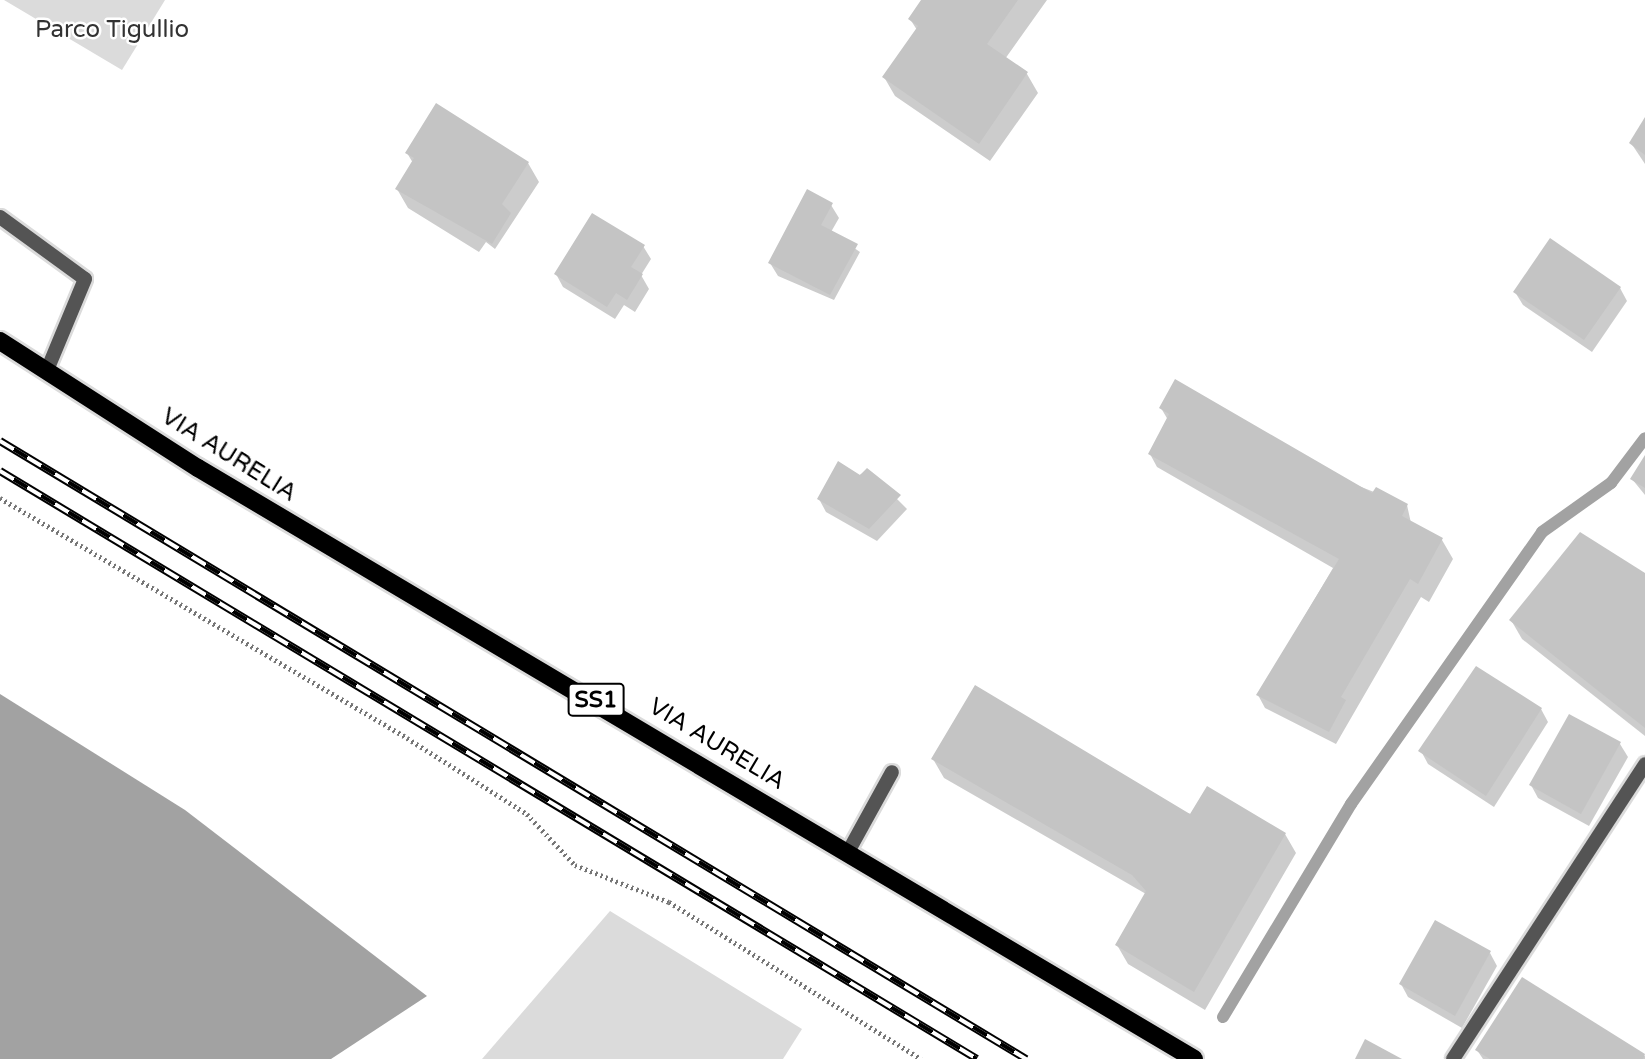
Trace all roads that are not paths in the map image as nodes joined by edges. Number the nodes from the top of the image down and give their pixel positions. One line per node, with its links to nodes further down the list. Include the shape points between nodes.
1 (0, 217): 3 (street, via 85,279)
2 (0, 341): 3 (main road, VIA AURELIA / SS1)
3 (48, 369): 6 (main road, VIA AURELIA / SS1, via 198,468)
4 (1645, 764): 8 (street)
5 (892, 772): 6 (street)
6 (848, 852): 7 (main road, VIA AURELIA / SS1)
7 (1194, 1059)
8 (1453, 1059)

